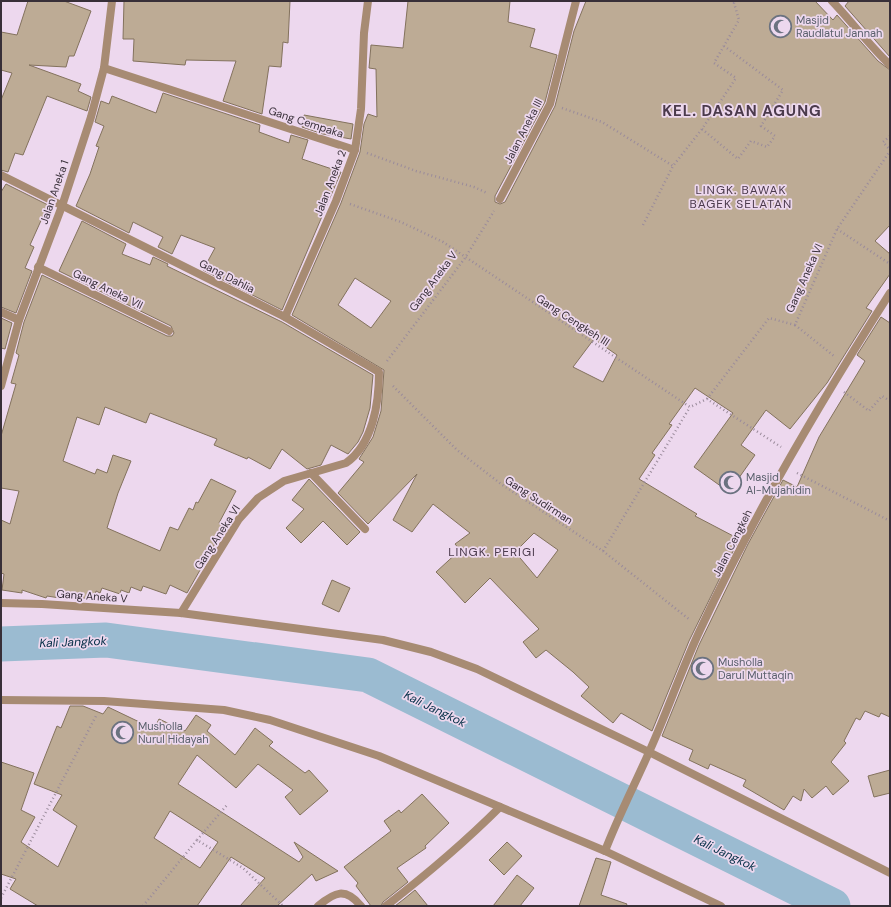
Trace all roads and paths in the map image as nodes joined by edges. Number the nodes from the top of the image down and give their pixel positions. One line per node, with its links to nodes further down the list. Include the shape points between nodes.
1 (112, 1): 8 (street, Jalan Aneka 1)
2 (368, 1): 12 (street, Jalan Aneka 2, via 361,109)
3 (576, 1): 9 (street, Jalan Aneka III)
4 (736, 1): 6 (path, via 734,3 739,20)
5 (832, 1): 7 (street)
6 (724, 46): 10 (path, via 714,63 736,78); 10 (path, via 783,90 761,126 775,136 767,147 751,141 738,159)
7 (890, 65)
8 (104, 68): 12 (street, Gang Cempaka); 18 (street, Jalan Aneka 1)
9 (550, 104): 14 (path, via 602,122); 16 (street, Jalan Aneka III)
10 (702, 129): 14 (path)
11 (890, 136): 13 (path, Gang Aneka VI, via 883,142)
12 (355, 150): 16 (path, via 474,187); 17 (street, Jalan Aneka 2)
13 (890, 150): 20 (path, Gang Aneka VI)
14 (673, 166): 19 (path)
15 (1, 175): 18 (street, Gang Dahlia)
16 (500, 199): 21 (path, Gang Aneka V)
17 (336, 201): 21 (path, Gang Cengkeh III, via 423,232 443,242); 26 (street, Jalan Aneka 2)
18 (62, 206): 23 (street, Jalan Aneka 1); 26 (street, Gang Dahlia)
19 (642, 225)
20 (837, 229): 22 (path); 28 (path, Gang Aneka VI)
21 (465, 258): 31 (path, Gang Aneka V); 36 (path, Gang Cengkeh III)
22 (890, 264)
23 (38, 267): 27 (street, Jalan Aneka 1); 29 (street, Gang Aneka VII)
24 (890, 293): 32 (street, Jalan Cengkeh)
25 (1, 312): 27 (street)
26 (285, 317): 31 (street, Gang Dahlia)
27 (19, 320): 33 (street, Jalan Aneka 1)
28 (795, 325): 30 (path); 34 (path, Gang Aneka VI, via 769,318)
29 (169, 331)
30 (835, 357)
31 (379, 372): 39 (street, Gang Aneka VI, via 379,390 374,414 363,446 354,458 346,463); 42 (path, Gang Sudirman, via 468,458 501,484)
32 (832, 383): 35 (path, via 869,411 882,396); 37 (street, Jalan Cengkeh)
33 (1, 386)
34 (707, 399): 36 (path); 37 (path)
35 (890, 401)
36 (690, 407): 42 (path)
37 (792, 454): 38 (street, Jalan Cengkeh)
38 (784, 467): 40 (path); 45 (street, Jalan Cengkeh)
39 (311, 473): 41 (street); 44 (street, Gang Aneka VI, via 284,481 270,489 247,509)
40 (890, 521)
41 (365, 529)
42 (603, 551): 45 (path, Gang Sudirman)
43 (1, 603): 44 (street, Gang Aneka V)
44 (181, 613): 48 (street, Gang Aneka V, via 383,640 432,652 477,670)
45 (701, 628): 48 (street, Jalan Cengkeh)
46 (1, 700): 47 (street)
47 (104, 701): 50 (street, via 224,710 270,720 379,756); 54 (path)
48 (649, 752): 52 (street, Jalan Cengkeh); 53 (street, Gang Aneka V)
49 (227, 805): 51 (path)
50 (500, 807): 52 (street); 59 (street, via 440,864)
51 (197, 840): 55 (path); 56 (path, via 243,868)
52 (605, 851): 60 (street)
53 (890, 873)
54 (1, 898)
55 (143, 906)
56 (283, 906)
57 (318, 906): 58 (street, via 338,893 355,898)
58 (361, 906)
59 (386, 906)
60 (720, 906)

